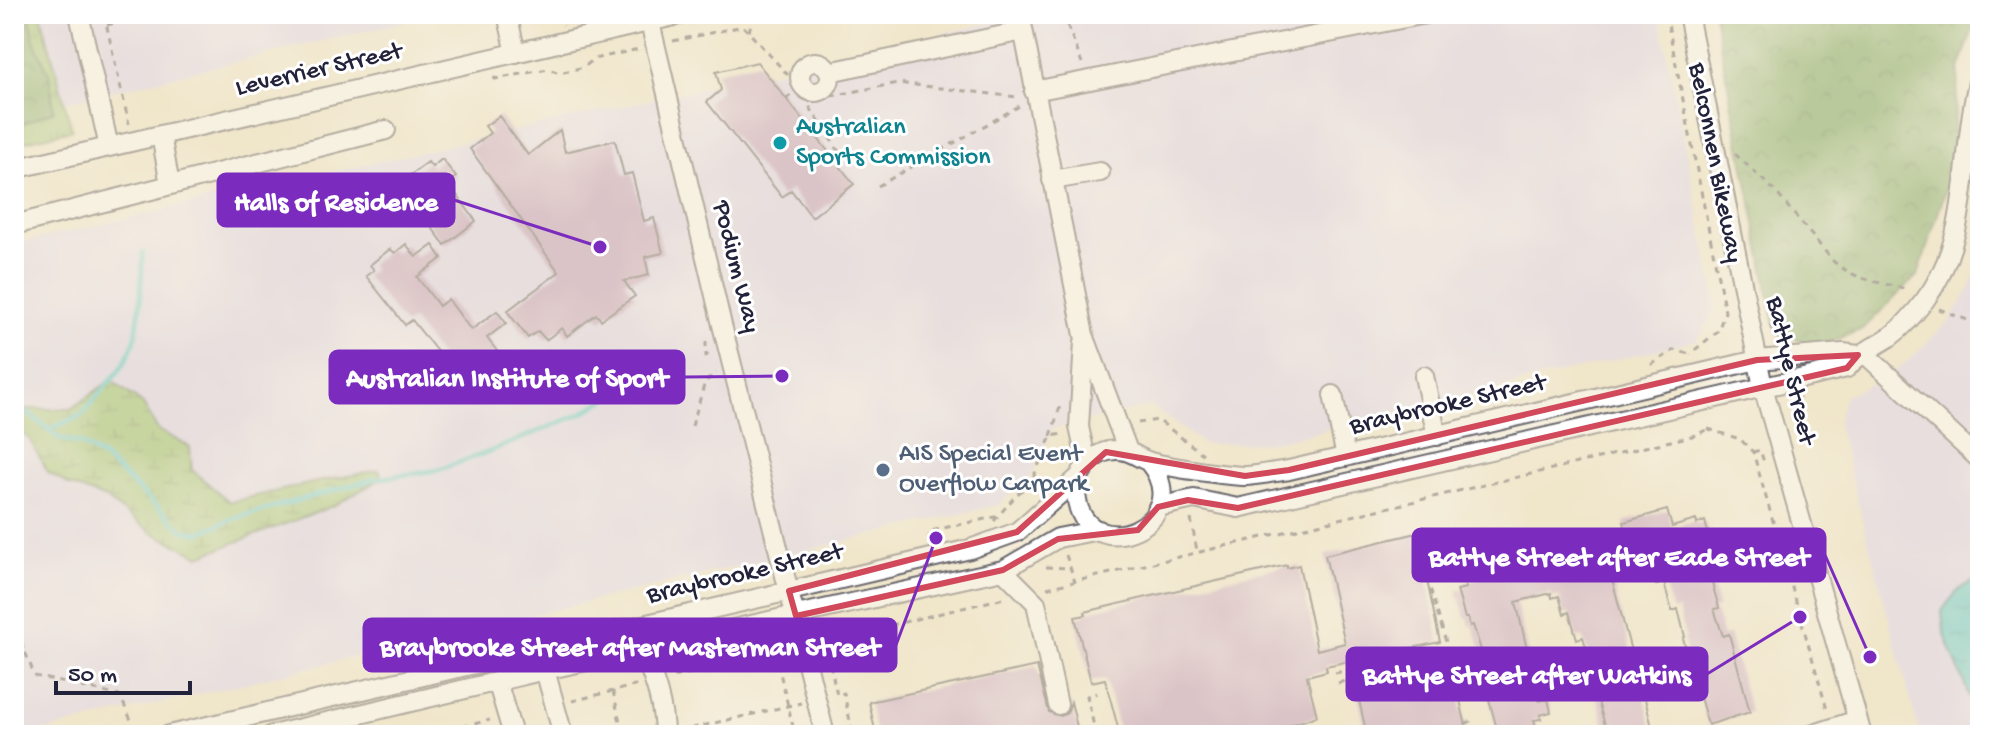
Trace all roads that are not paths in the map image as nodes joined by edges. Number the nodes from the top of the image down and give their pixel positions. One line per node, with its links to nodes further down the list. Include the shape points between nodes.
1 (79, 14): 14 (street)
2 (507, 14): 8 (street)
3 (683, 14): 6 (street, Leverrier Street)
4 (1426, 14): 11 (street)
5 (1688, 14): 22 (street, Battye Street)
6 (649, 18): 8 (street, Leverrier Street); 37 (street, Podium Way)
7 (1022, 22): 10 (street, via 829,72 823,65 810,64 801,74); 11 (street)
8 (516, 53): 13 (street, Leverrier Street)
9 (1980, 75): 21 (street, Braybrooke Street, via 1961,213 1941,275 1894,334)
10 (805, 91)
11 (1034, 91): 17 (street)
12 (386, 130): 18 (street)
13 (161, 135): 14 (street, Leverrier Street); 18 (street)
14 (109, 147): 15 (street, Leverrier Street)
15 (14, 169)
16 (1100, 172): 17 (street)
17 (1052, 180): 20 (street)
18 (170, 185): 19 (street)
19 (14, 225)
20 (1084, 335): 27 (street); 31 (street, via 1079,427)
21 (1861, 354): 22 (street, Braybrooke Street); 24 (street, Braybrooke Street, via 1847,368); 29 (street)
22 (1757, 360): 24 (street, Battye Street); 26 (street, Braybrooke Street)
23 (1424, 376): 26 (street)
24 (1763, 387): 33 (street, Braybrooke Street); 43 (street, Battye Street)
25 (1333, 395): 28 (street)
26 (1437, 436): 28 (street, Braybrooke Street)
27 (1128, 451): 30 (street); 31 (street, via 1106,452)
28 (1346, 457): 32 (street, Braybrooke Street)
29 (1980, 460)
30 (1148, 461): 32 (street, Braybrooke Street, via 1245,476); 34 (street, via 1159,478)
31 (1083, 470): 35 (street, via 1076,487 1079,507); 37 (street, Braybrooke Street, via 1017,532 970,549)
32 (1289, 470): 33 (street)
33 (1294, 495): 34 (street, Braybrooke Street, via 1238,508 1194,499)
34 (1158, 507): 35 (street, via 1138,530 1119,535)
35 (1099, 530): 36 (street, Braybrooke Street, via 1058,538)
36 (1003, 570): 38 (street, Braybrooke Street); 42 (street, via 1036,603)
37 (789, 591): 38 (street, Podium Way); 44 (street, Braybrooke Street)
38 (796, 616): 39 (street, Braybrooke Street); 49 (street, Podium Way)
39 (642, 648): 40 (street, Braybrooke Street); 48 (street, via 655,681)
40 (545, 670): 41 (street, Braybrooke Street); 47 (street)
41 (497, 681): 45 (street, Braybrooke Street); 46 (street)
42 (1058, 705)
43 (1860, 728): 50 (street)
44 (169, 735)
45 (272, 735)
46 (513, 735)
47 (563, 735)
48 (664, 735)
49 (825, 735)
50 (1811, 735)

